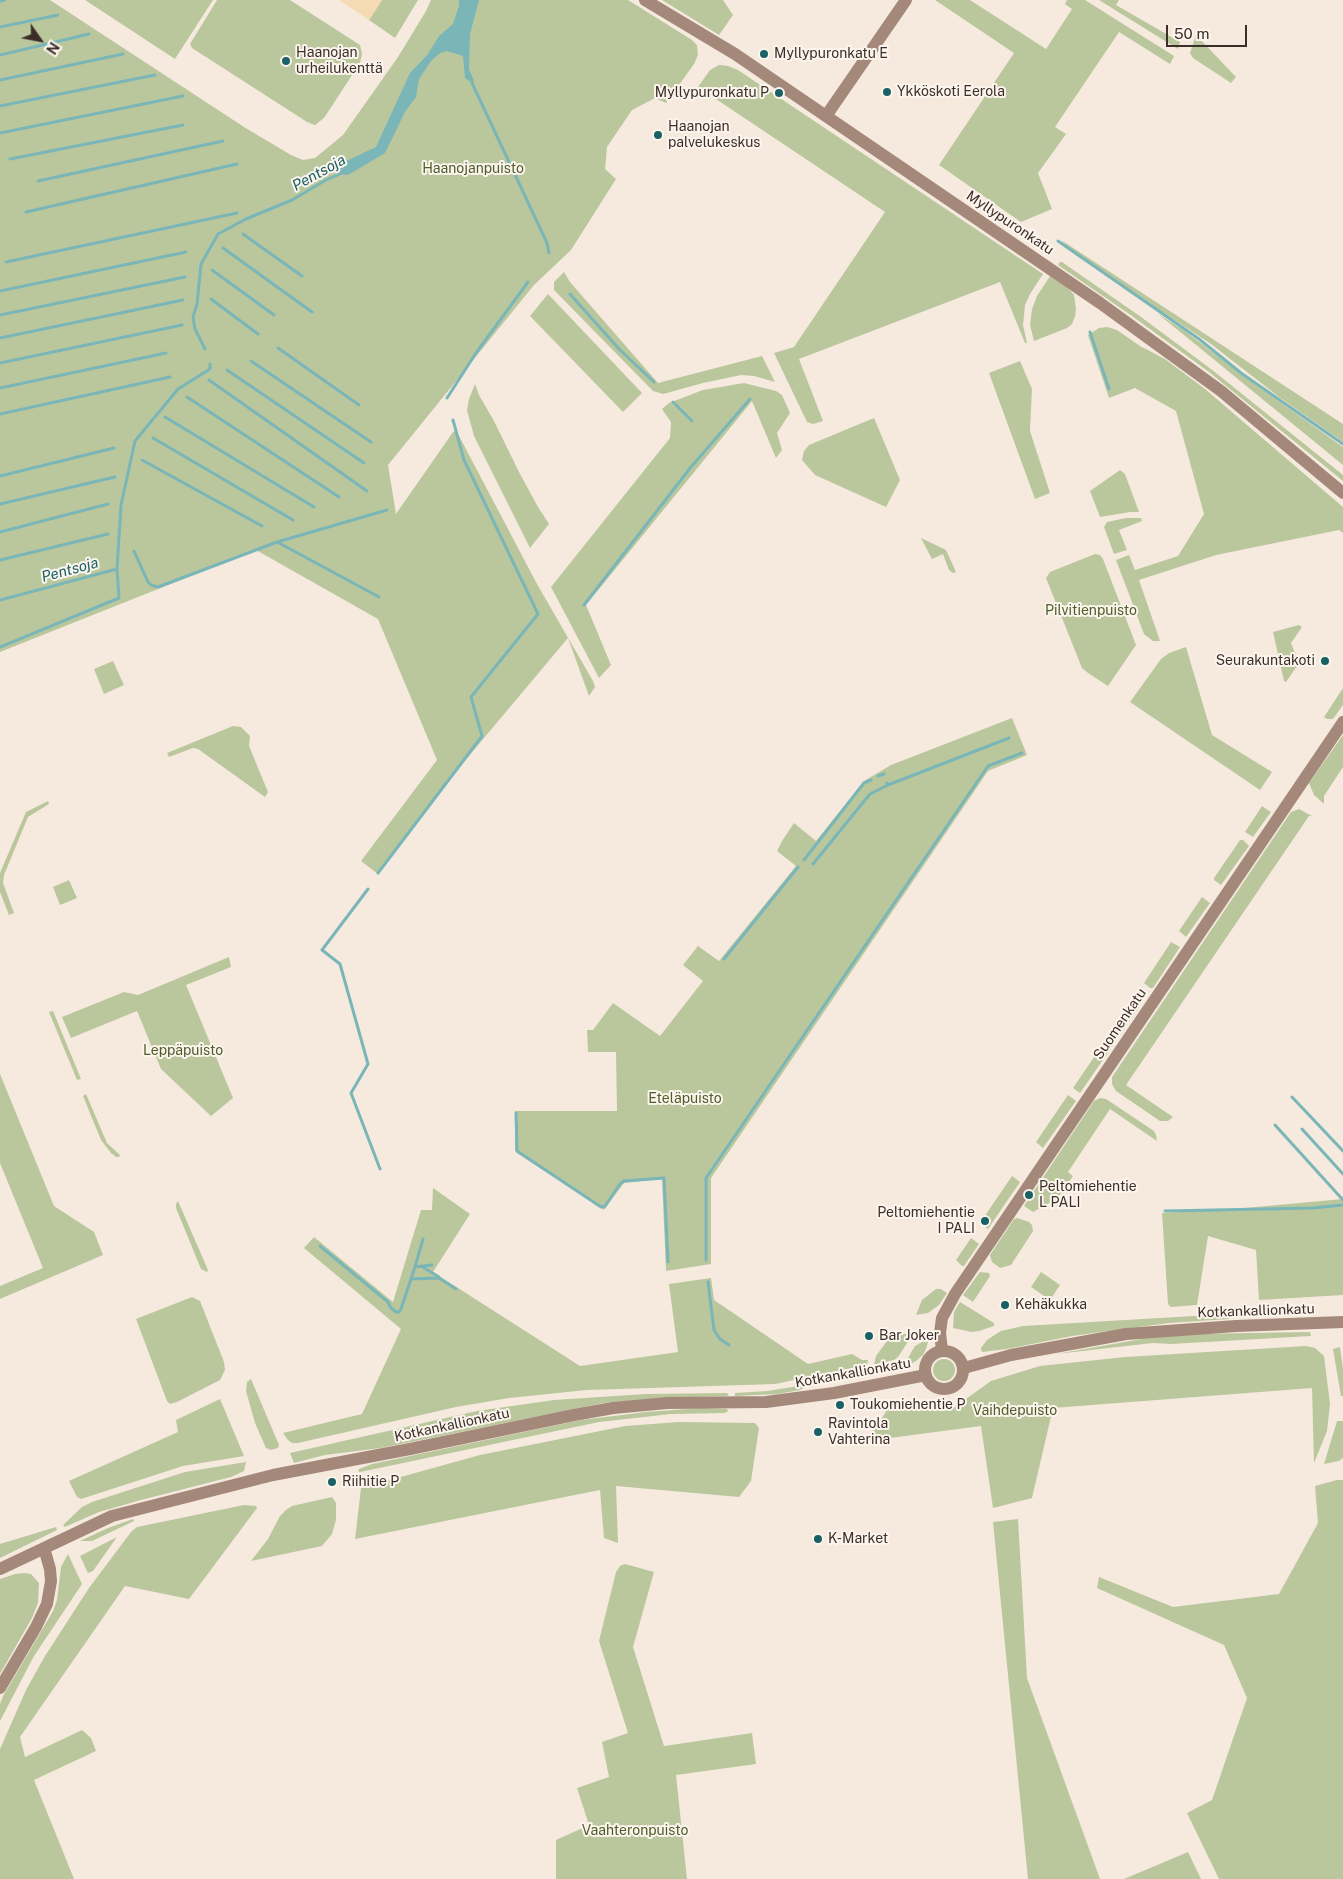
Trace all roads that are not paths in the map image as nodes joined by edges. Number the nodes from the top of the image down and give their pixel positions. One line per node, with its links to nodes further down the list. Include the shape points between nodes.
1 (645, 0): 3 (street, Myllypuronkatu, via 735,54)
2 (906, 0): 3 (street)
3 (826, 116): 4 (street, Myllypuronkatu, via 1200,375)
4 (1343, 493)
5 (1343, 722): 7 (street, Suomenkatu, via 955,1294 942,1318)
6 (1343, 1322): 8 (street, Kotkankallionkatu, via 1126,1334 1011,1355)
7 (942, 1350): 8 (street, via 957,1355); 9 (street, via 928,1360)
8 (964, 1368): 9 (street, via 960,1382 947,1389 933,1385)
9 (926, 1375): 10 (street, Kotkankallionkatu, via 766,1402 638,1405 574,1415 273,1475 125,1512)
10 (44, 1548): 11 (street, Kotkankallionkatu); 12 (street, via 51,1581 47,1604)
11 (0, 1569)
12 (0, 1688)

